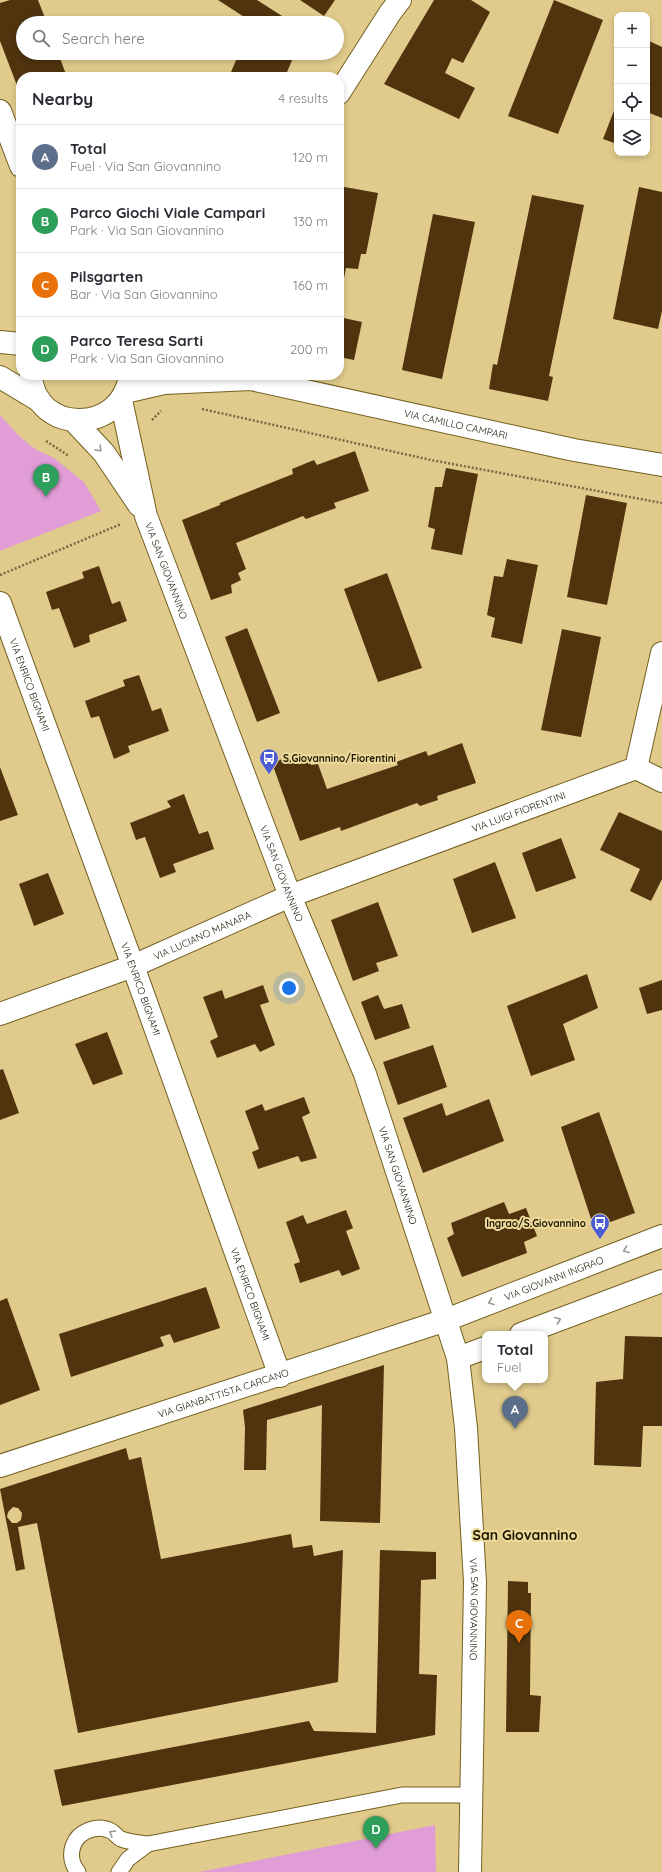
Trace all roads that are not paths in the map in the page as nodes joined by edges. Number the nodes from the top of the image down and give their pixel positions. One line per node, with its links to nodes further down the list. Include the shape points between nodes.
1 (400, 0): 2 (street)
2 (344, 84)
3 (0, 111): 4 (street)
4 (16, 153)
5 (0, 342): 6 (street)
6 (16, 344)
7 (0, 377): 12 (street)
8 (32, 380): 12 (street)
9 (200, 380): 11 (street, VIA CAMILLO CAMPARI)
10 (267, 380): 14 (street, VIA CAMILLO CAMPARI, via 574,450)
11 (125, 389): 13 (street, via 107,413 91,420); 15 (street, VIA SAN GIOVANNINO)
12 (40, 401): 13 (street, via 54,414)
13 (73, 420): 15 (street, VIA SAN GIOVANNINO, one-way to 15, via 104,453)
14 (662, 465)
15 (146, 516): 20 (street, VIA SAN GIOVANNINO)
16 (0, 603): 21 (street, VIA ENRICO BIGNAMI)
17 (662, 653): 18 (street)
18 (636, 768): 19 (street); 20 (street, VIA LUIGI FIORENTINI)
19 (662, 781)
20 (290, 896): 21 (street, VIA LUCIANO MANARA); 25 (street, VIA SAN GIOVANNINO, via 365,1074)
21 (133, 966): 22 (street, VIA LUCIANO MANARA); 29 (street, VIA ENRICO BIGNAMI)
22 (0, 1014)
23 (662, 1236): 25 (street, VIA GIOVANNI INGRAO, one-way to 25)
24 (662, 1281): 26 (street, one-way to 24)
25 (446, 1320): 28 (street, VIA SAN GIOVANNINO); 29 (street, VIA GIANBATTISTA CARCANO)
26 (529, 1331)
27 (482, 1349): 28 (street)
28 (458, 1358): 31 (street, VIA SAN GIOVANNINO, via 466,1428 475,1582)
29 (280, 1376): 30 (street, VIA GIANBATTISTA CARCANO)
30 (0, 1466)
31 (471, 1795): 32 (lane, via 402,1795); 35 (street, VIA SAN GIOVANNINO)
32 (148, 1844): 33 (lane, one-way to 33, via 120,1839 112,1831 101,1828 89,1829 79,1836 73,1846 71,1856 74,1868); 34 (lane, via 128,1859)
33 (78, 1872)
34 (119, 1872)
35 (470, 1872)

